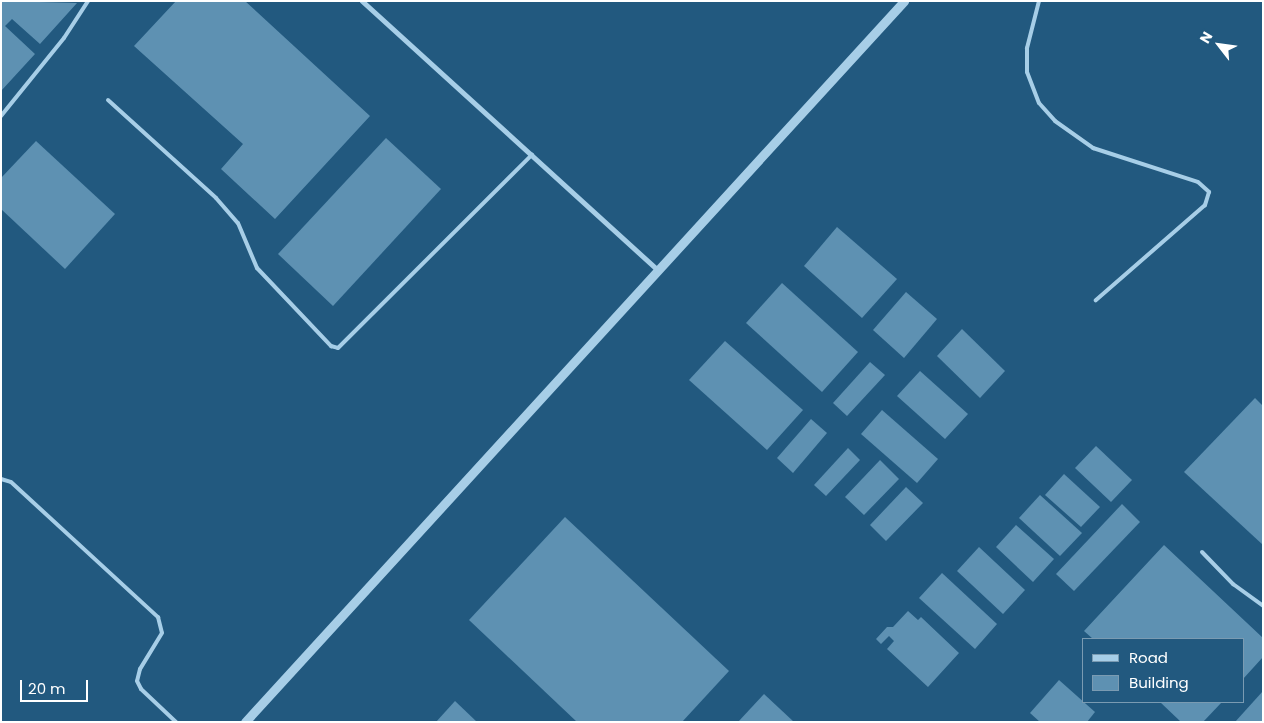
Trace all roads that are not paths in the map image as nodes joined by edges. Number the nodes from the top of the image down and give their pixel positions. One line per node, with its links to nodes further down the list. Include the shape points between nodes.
1 (88, 1): 6 (lane, via 64,38)
2 (362, 1): 7 (street)
3 (904, 1): 8 (street)
4 (1039, 1): 9 (lane, via 1026,48 1027,72 1039,103 1055,121 1093,148 1198,182 1209,192 1204,205)
5 (108, 100): 7 (lane, via 216,198 238,223 257,268 331,346 338,348)
6 (1, 116)
7 (532, 155): 8 (street)
8 (658, 270): 14 (street)
9 (1096, 300)
10 (1, 479): 13 (lane, via 11,482 158,617 162,633 140,669 137,681)
11 (1202, 552): 12 (lane, via 1233,584)
12 (1263, 606)
13 (176, 722)
14 (245, 722)

